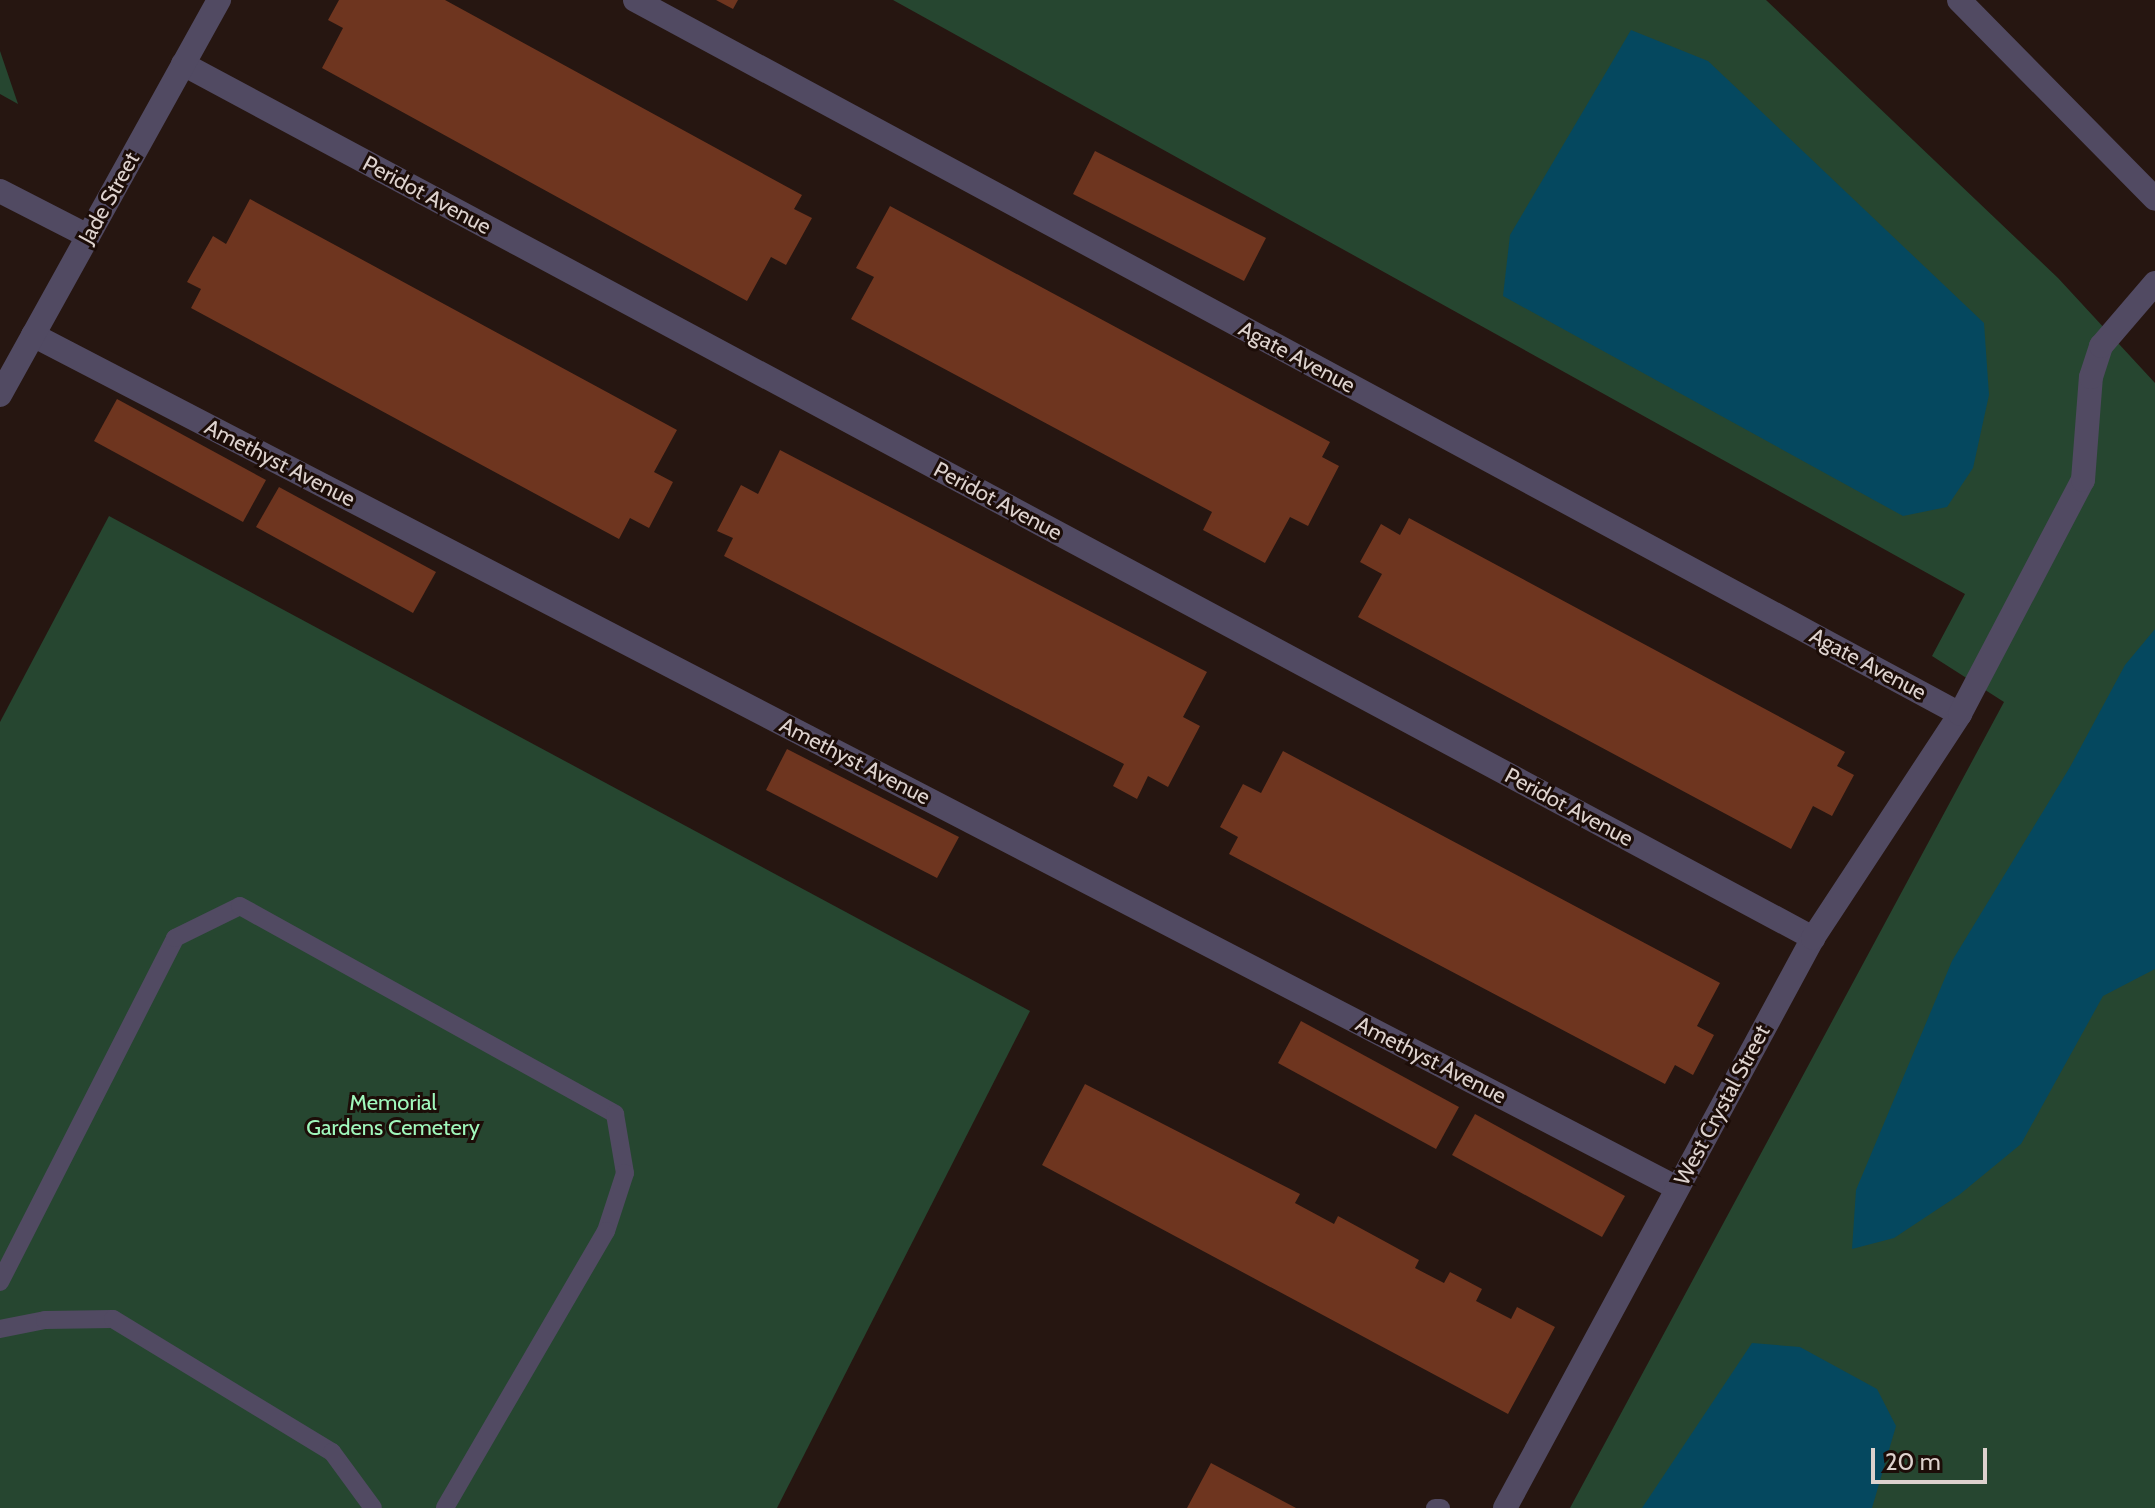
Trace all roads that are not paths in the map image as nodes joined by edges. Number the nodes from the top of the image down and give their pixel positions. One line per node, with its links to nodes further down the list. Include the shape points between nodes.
1 (219, 0): 4 (street, Jade Street)
2 (635, 0): 11 (street, Agate Avenue)
3 (1959, 0): 6 (street)
4 (183, 64): 7 (street, Jade Street); 12 (street, Peridot Avenue)
5 (0, 191): 7 (street)
6 (2155, 199)
7 (88, 236): 9 (street, Jade Street)
8 (2155, 283): 11 (street, West Crystal Street, via 2101,346 2091,377 2083,480)
9 (33, 335): 10 (street, Jade Street); 13 (street, Amethyst Avenue)
10 (0, 395)
11 (1960, 714): 12 (street, West Crystal Street)
12 (1813, 938): 13 (street, West Crystal Street)
13 (1677, 1188): 18 (street, West Crystal Street)
14 (0, 1282): 17 (lane, via 175,938 240,906 615,1114 625,1173 606,1231)
15 (0, 1329): 16 (lane, via 45,1320 113,1319 332,1452)
16 (373, 1508)
17 (445, 1508)
18 (1505, 1508)

